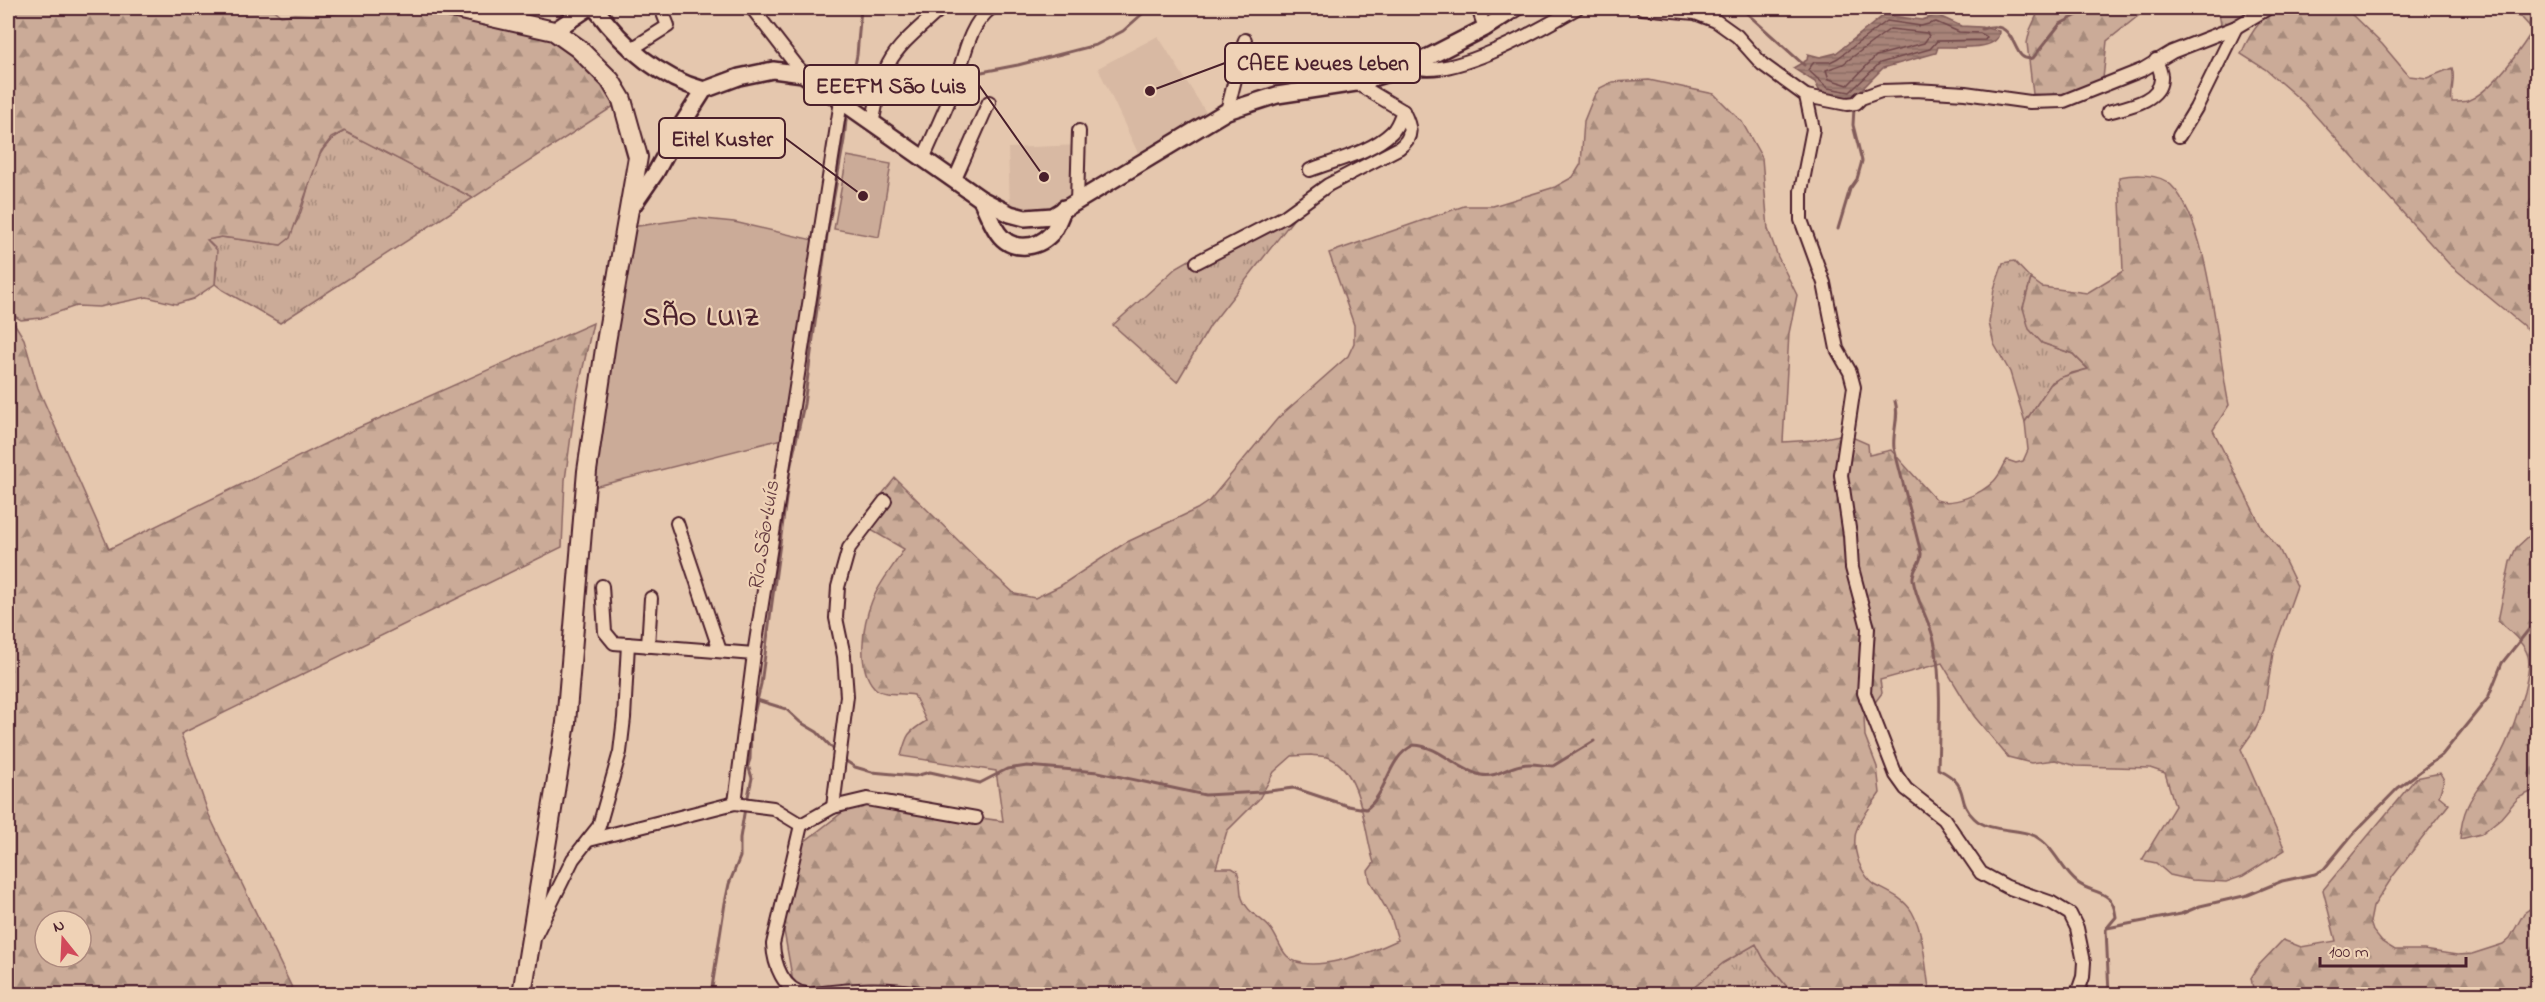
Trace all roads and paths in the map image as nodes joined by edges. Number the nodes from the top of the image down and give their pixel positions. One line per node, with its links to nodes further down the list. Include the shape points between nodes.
1 (452, 8): 17 (main road)
2 (588, 8): 17 (street)
3 (595, 8): 19 (street)
4 (661, 8): 19 (street, via 668,26)
5 (752, 8): 22 (street)
6 (942, 8): 31 (street, via 888,63 879,97)
7 (991, 8): 34 (street, via 968,42 954,87)
8 (1478, 8): 16 (street)
9 (1516, 8): 16 (street)
10 (1577, 8): 21 (street, via 1472,59 1433,70)
11 (1642, 8): 25 (street, via 1695,13 1716,21 1737,36 1762,64)
12 (2268, 8): 14 (street)
13 (2282, 8): 14 (street)
14 (2254, 18): 15 (street)
15 (2236, 27): 20 (street); 33 (street)
16 (1485, 28): 21 (street)
17 (554, 31): 40 (main road, via 610,80 622,100 638,157)
18 (1245, 40): 28 (street)
19 (630, 50): 24 (street, via 685,84)
20 (2156, 60): 25 (street, via 2120,81 2054,102 1926,90 1881,91 1848,104); 30 (street, via 2162,77 2157,90 2145,100)
21 (1412, 66): 23 (street)
22 (803, 74): 24 (street, via 765,70); 26 (street)
23 (1356, 83): 28 (street, via 1277,94); 29 (street)
24 (704, 90): 40 (street)
25 (1806, 96): 63 (street, via 1813,129 1801,190 1801,220 1824,283 1837,349 1854,387 1841,475 1852,568 1868,628 1864,693 1896,775 1906,789 1944,819 1981,873 2070,914 2083,950 2083,977)
26 (842, 102): 31 (street); 52 (street)
27 (990, 102): 36 (street)
28 (1227, 111): 38 (street)
29 (1403, 111): 35 (street, via 1396,127 1382,139); 44 (street, via 1410,136 1399,148 1328,185 1284,217)
30 (2108, 112)
31 (867, 120): 34 (street)
32 (1079, 131): 38 (street)
33 (2179, 136)
34 (924, 156): 36 (street)
35 (1310, 170)
36 (955, 179): 37 (street)
37 (981, 199): 39 (street); 42 (street)
38 (1070, 205): 41 (street, via 1053,216); 43 (street, via 1053,233 1041,242)
39 (1010, 214): 41 (street); 42 (street)
40 (626, 215): 58 (main road, via 587,471 566,723)
41 (1029, 218): 43 (street)
42 (1001, 236): 43 (street, via 1014,245)
43 (1024, 246)
44 (1197, 262)
45 (885, 501): 54 (street, via 849,548 838,587 836,618 847,696)
46 (677, 523): 51 (street)
47 (602, 586): 49 (street, via 607,636 615,643)
48 (651, 598): 50 (street)
49 (628, 644): 50 (street); 57 (street, via 620,752 599,826)
50 (648, 646): 51 (street)
51 (720, 651): 52 (street)
52 (754, 654): 53 (street)
53 (741, 804): 56 (street, via 773,807); 57 (street)
54 (832, 807): 55 (street, via 867,799); 56 (street)
55 (976, 818)
56 (801, 825): 60 (street, via 773,956 782,977 798,993)
57 (589, 840): 58 (street, via 573,859)
58 (531, 944): 59 (main road)
59 (522, 994)
60 (806, 994)
61 (814, 994): 62 (street, via 868,988)
62 (926, 994)
63 (2077, 994)

